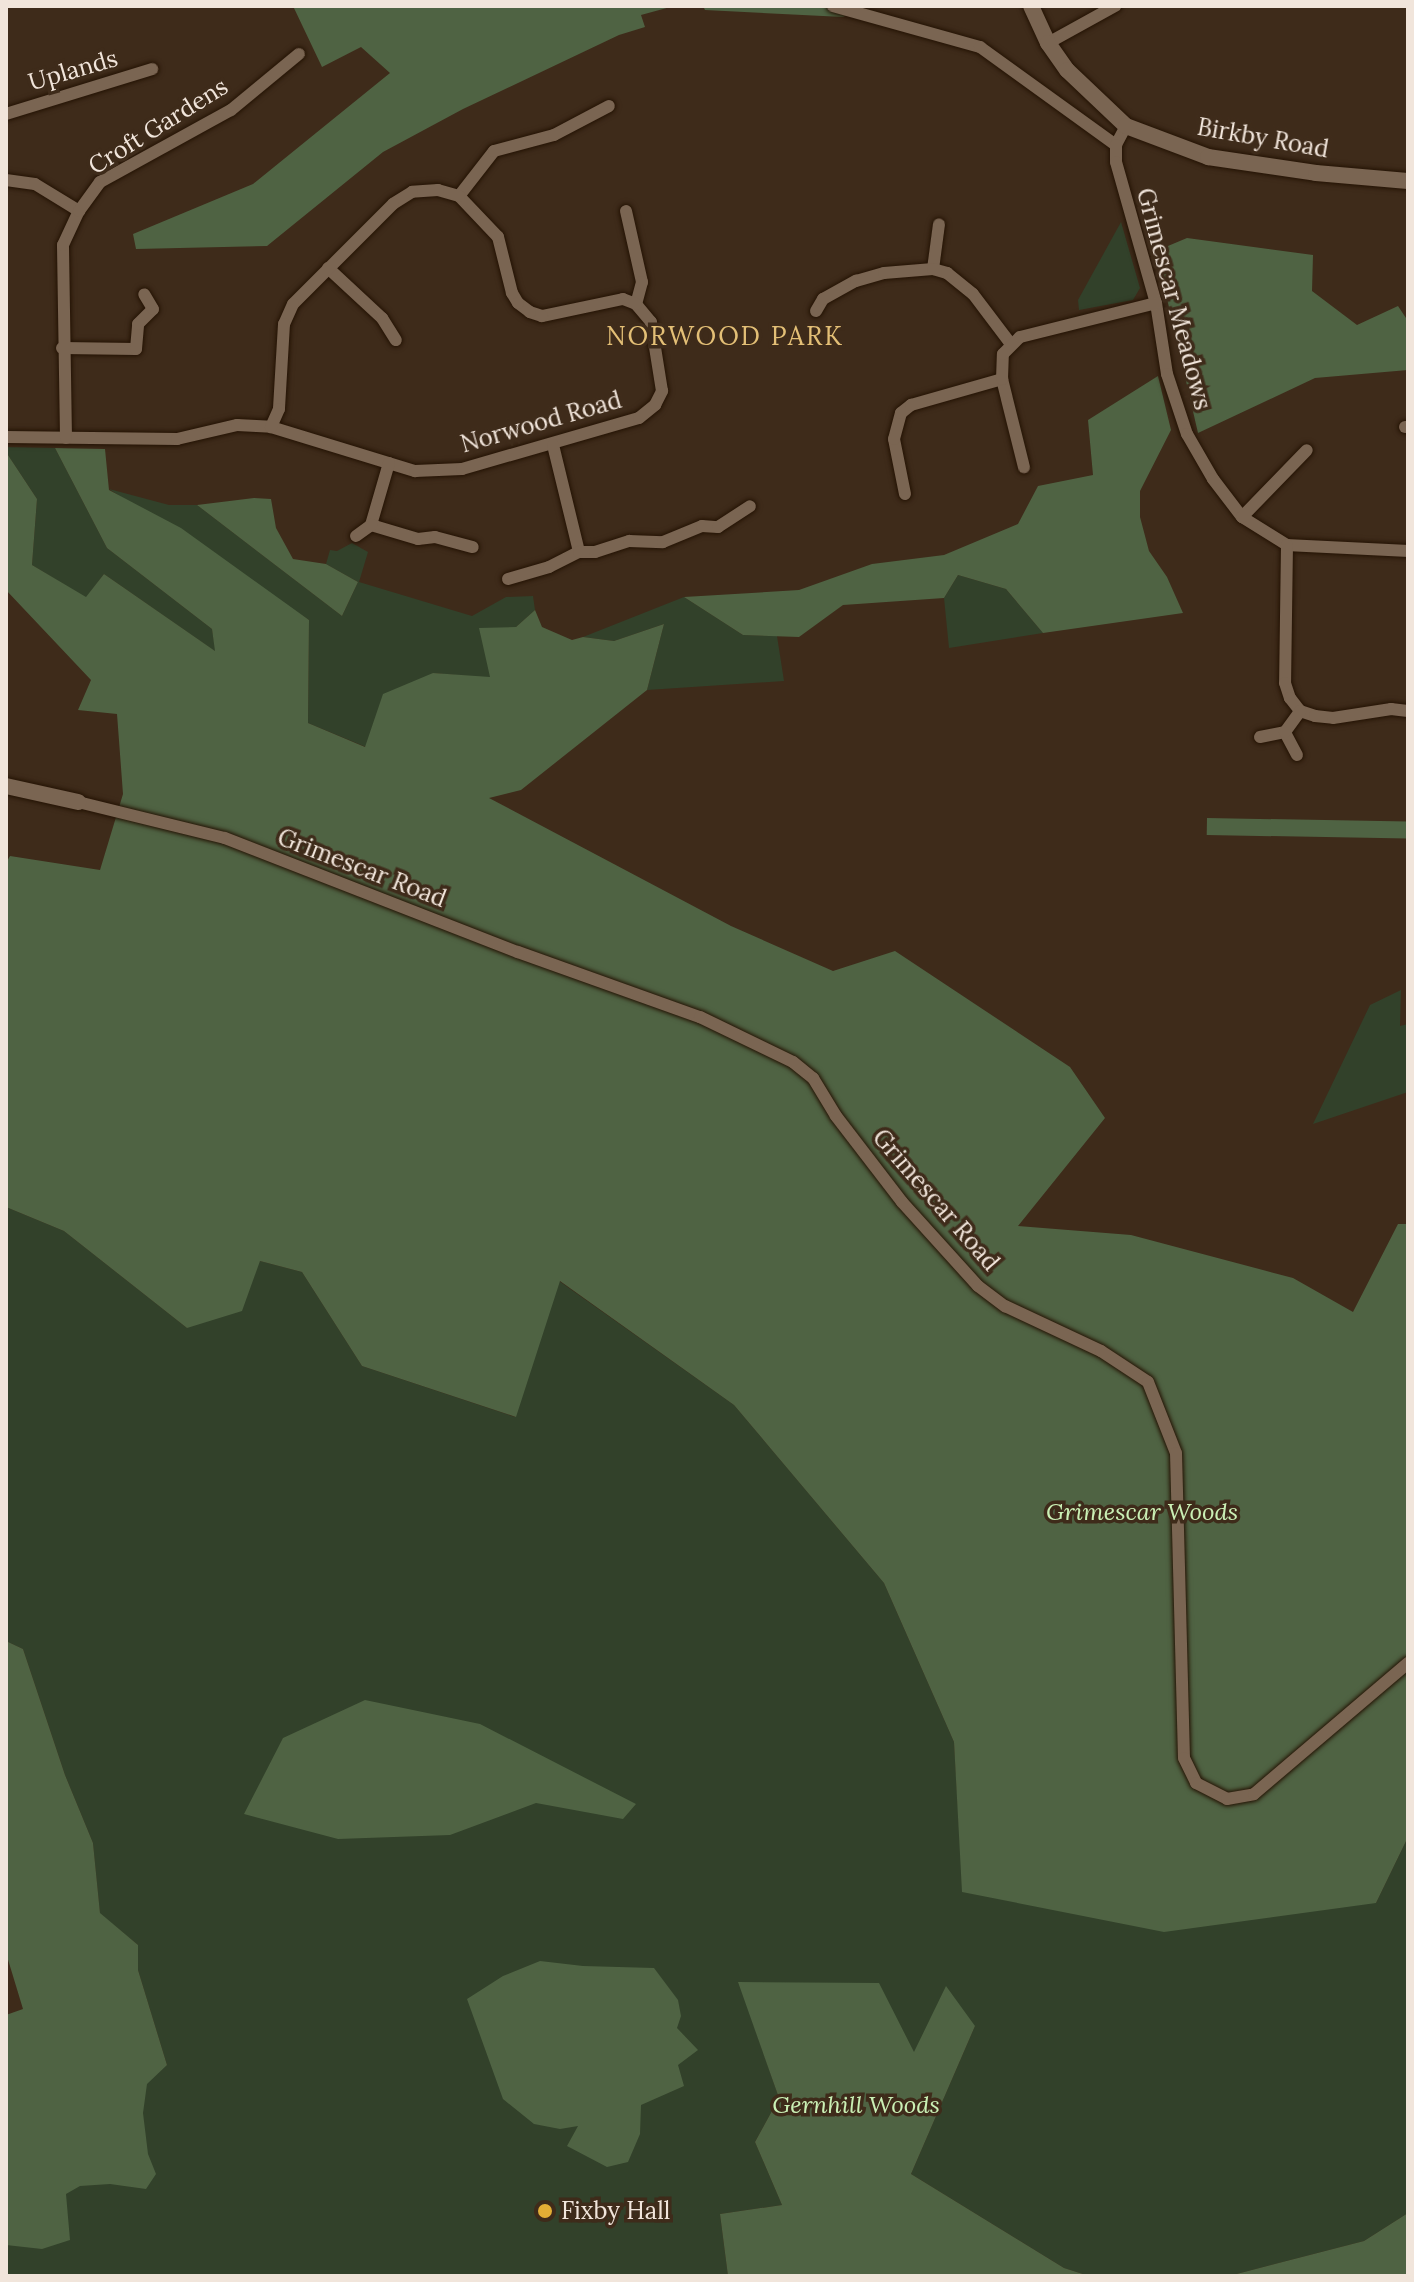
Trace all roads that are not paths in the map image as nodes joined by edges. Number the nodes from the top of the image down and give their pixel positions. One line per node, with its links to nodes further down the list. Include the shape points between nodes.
1 (833, 6): 10 (street, via 980,47)
2 (1031, 6): 4 (street, Birkby Road)
3 (1115, 6): 4 (street)
4 (1048, 43): 9 (street, Birkby Road, via 1077,81)
5 (299, 54): 14 (street, Croft Gardens, via 231,110 100,182)
6 (152, 69): 8 (street, Uplands)
7 (609, 106): 13 (street, via 554,135 494,151)
8 (6, 114)
9 (1126, 126): 10 (street); 12 (street, Birkby Road, via 1208,157)
10 (1116, 145): 20 (street, Grimescar Meadows, via 1119,177)
11 (6, 180): 14 (street, via 35,184)
12 (1408, 181)
13 (459, 196): 17 (street, via 438,190 412,192); 21 (street, via 498,237 512,293 530,312 542,316 608,300)
14 (79, 211): 25 (street, Croft Gardens, via 63,245)
15 (626, 211): 21 (street, via 642,282)
16 (939, 224): 18 (street)
17 (328, 268): 23 (street, via 382,318); 27 (street, via 293,304 284,324 279,409)
18 (933, 269): 22 (street, via 856,281 823,299); 24 (street, via 947,273 973,294)
19 (144, 294): 25 (street, via 153,309 138,324 136,349)
20 (1156, 303): 24 (street); 36 (street, Grimescar Meadows, via 1167,374 1187,434)
21 (636, 304): 30 (street, Norwood Road, via 651,322 662,391 655,405 639,418)
22 (816, 311)
23 (396, 340)
24 (1010, 343): 26 (street, via 1003,354)
25 (62, 348): 29 (street, Croft Gardens)
26 (1002, 379): 33 (street); 34 (street, via 911,405 901,413 894,439)
27 (271, 427): 29 (street, Norwood Road, via 237,425 177,439); 32 (street, Norwood Road)
28 (6, 437): 29 (street, Norwood Road)
29 (66, 438)
30 (553, 445): 32 (street, Norwood Road, via 462,469 415,471); 42 (street)
31 (1307, 450): 36 (street)
32 (389, 463): 37 (street)
33 (1024, 467)
34 (905, 494)
35 (750, 506): 42 (street, via 718,527 702,526 663,542 629,541)
36 (1242, 517): 39 (street, Grimescar Meadows)
37 (371, 525): 38 (street); 40 (street)
38 (356, 536)
39 (1287, 545): 41 (street, Grimescar Meadows); 44 (street, via 1285,683)
40 (473, 547)
41 (1408, 551)
42 (579, 552): 43 (street)
43 (508, 579)
44 (1300, 711): 45 (street, via 1333,718); 46 (street)
45 (1408, 711)
46 (1285, 732): 47 (street); 48 (street)
47 (1260, 737)
48 (1297, 755)
49 (6, 786): 50 (street)
50 (78, 802): 51 (street, Grimescar Road, via 225,838 700,1017 793,1062 813,1078 902,1202 978,1286 1005,1306 1101,1351 1148,1382 1176,1453 1184,1758 1196,1783 1227,1799 1254,1794)
51 (1408, 1663)

